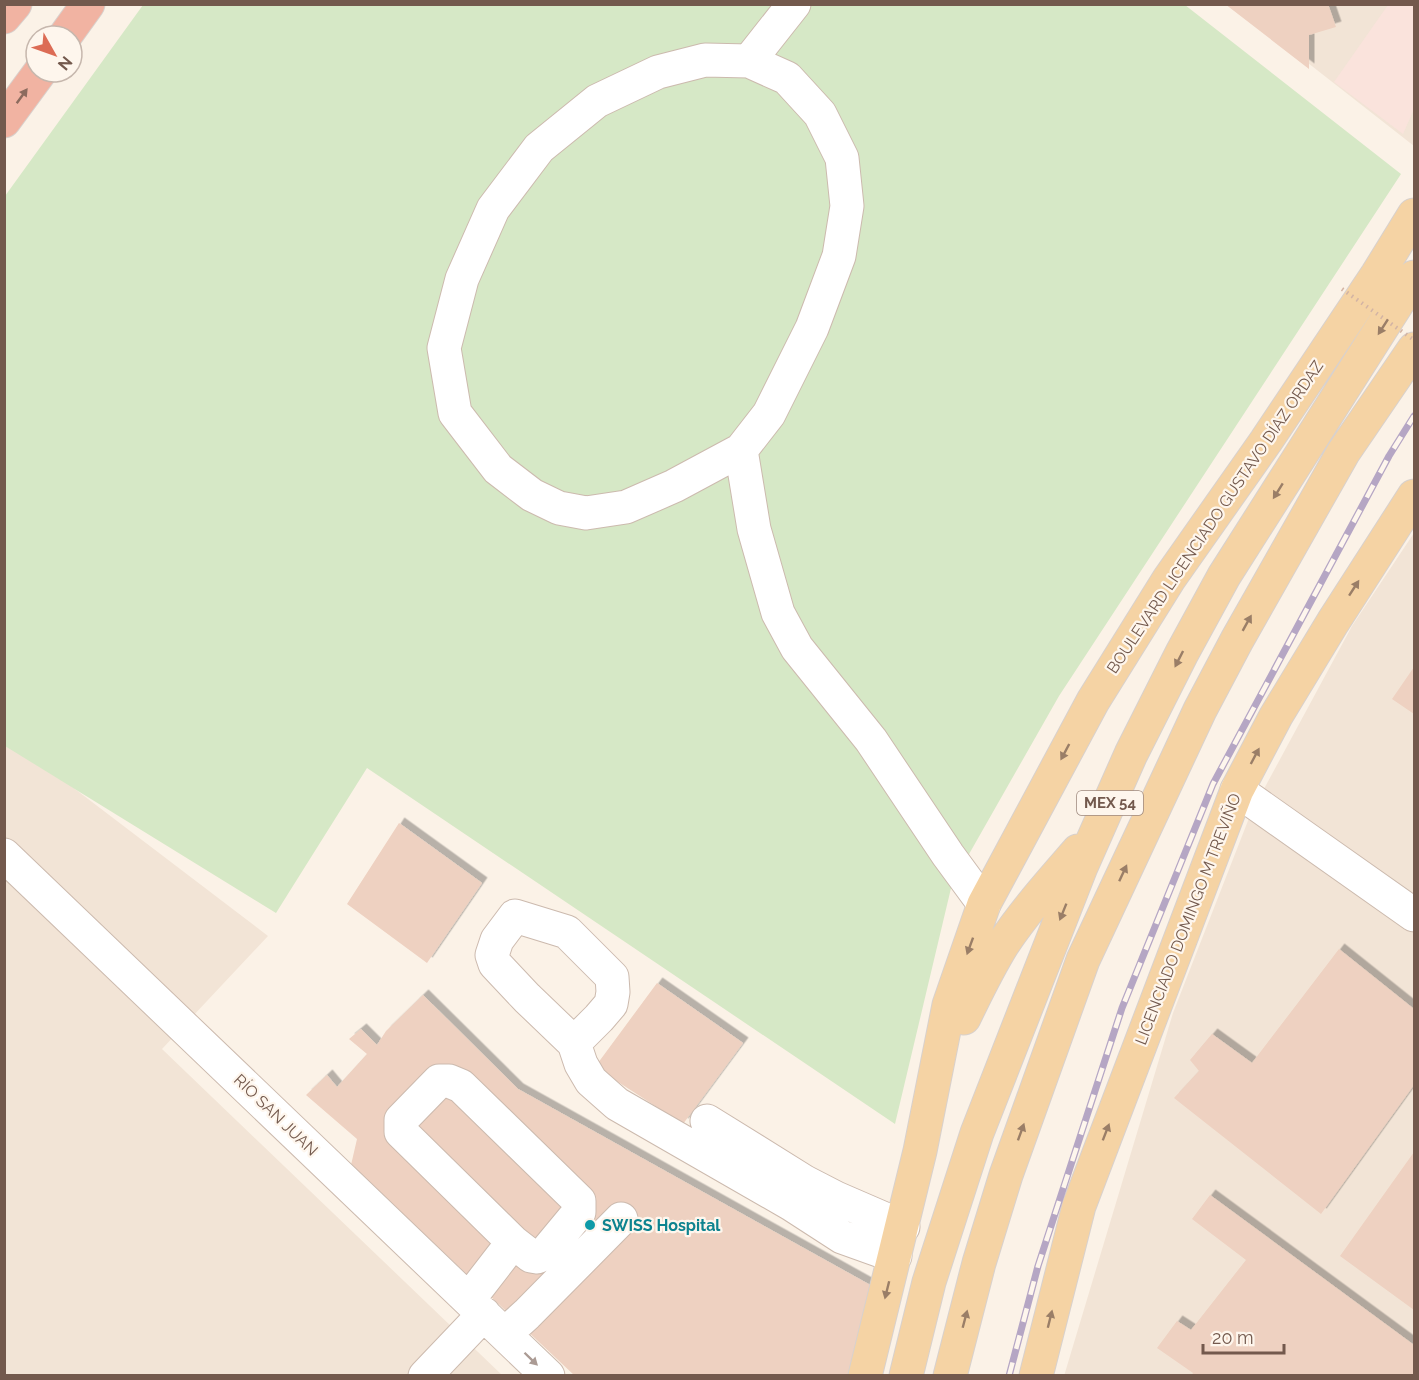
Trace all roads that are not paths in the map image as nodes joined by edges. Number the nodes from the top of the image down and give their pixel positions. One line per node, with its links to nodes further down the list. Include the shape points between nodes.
1 (15, 4): 4 (highway)
2 (88, 4): 5 (highway)
3 (794, 4): 6 (street)
4 (4, 17)
5 (74, 24)
6 (749, 61): 12 (street, via 787,78 820,114 842,158 847,206 839,256 812,328 769,414); 12 (street, via 705,60 658,72 597,101 539,148 494,209 462,279 444,348 455,413 498,469 532,495 558,508 586,513 626,507)
7 (31, 84): 8 (highway, one-way to 7)
8 (4, 121)
9 (1414, 215): 17 (main road, BOULEVARD LICENCIADO GUSTAVO DÍAZ ORDAZ, one-way to 17, via 1104,682)
10 (1414, 277): 15 (main road, MEX 54, one-way to 15, via 1224,576 1136,744)
11 (1414, 349): 31 (main road, MEX 54, one-way to 11, via 1006,1175 1088,949 1237,640 1343,453)
12 (741, 450): 17 (street, via 754,529 778,613 797,648 871,740)
13 (1414, 496): 14 (main road, LICENCIADO DOMINGO M TREVIÑO, one-way to 13, via 1333,621)
14 (1237, 790): 18 (street); 32 (main road, LICENCIADO DOMINGO M TREVIÑO, one-way to 14, via 1079,1206)
15 (1099, 827): 21 (main road, via 1030,907 982,980 958,1031); 30 (main road, MEX 54, one-way to 30, via 977,1133 929,1282)
16 (4, 855): 26 (street, RÍO SAN JUAN)
17 (984, 904): 21 (main road, BOULEVARD LICENCIADO GUSTAVO DÍAZ ORDAZ, one-way to 21, via 949,1005)
18 (1414, 915)
19 (574, 1043): 22 (street, via 591,1081 617,1104)
20 (707, 1121): 22 (street)
21 (920, 1152): 24 (main road, BOULEVARD LICENCIADO GUSTAVO DÍAZ ORDAZ)
22 (798, 1193): 24 (street, via 836,1198)
23 (621, 1219): 26 (street, via 527,1314)
24 (899, 1241): 29 (main road, BOULEVARD LICENCIADO GUSTAVO DÍAZ ORDAZ, one-way to 29)
25 (513, 1242): 25 (street, via 531,1256 545,1253 579,1212 579,1202 461,1086 439,1081 401,1120 401,1132); 26 (street)
26 (486, 1316): 27 (street); 28 (street, RÍO SAN JUAN, one-way to 28)
27 (425, 1376)
28 (548, 1376)
29 (865, 1376)
30 (906, 1376)
31 (951, 1376)
32 (1036, 1376)

